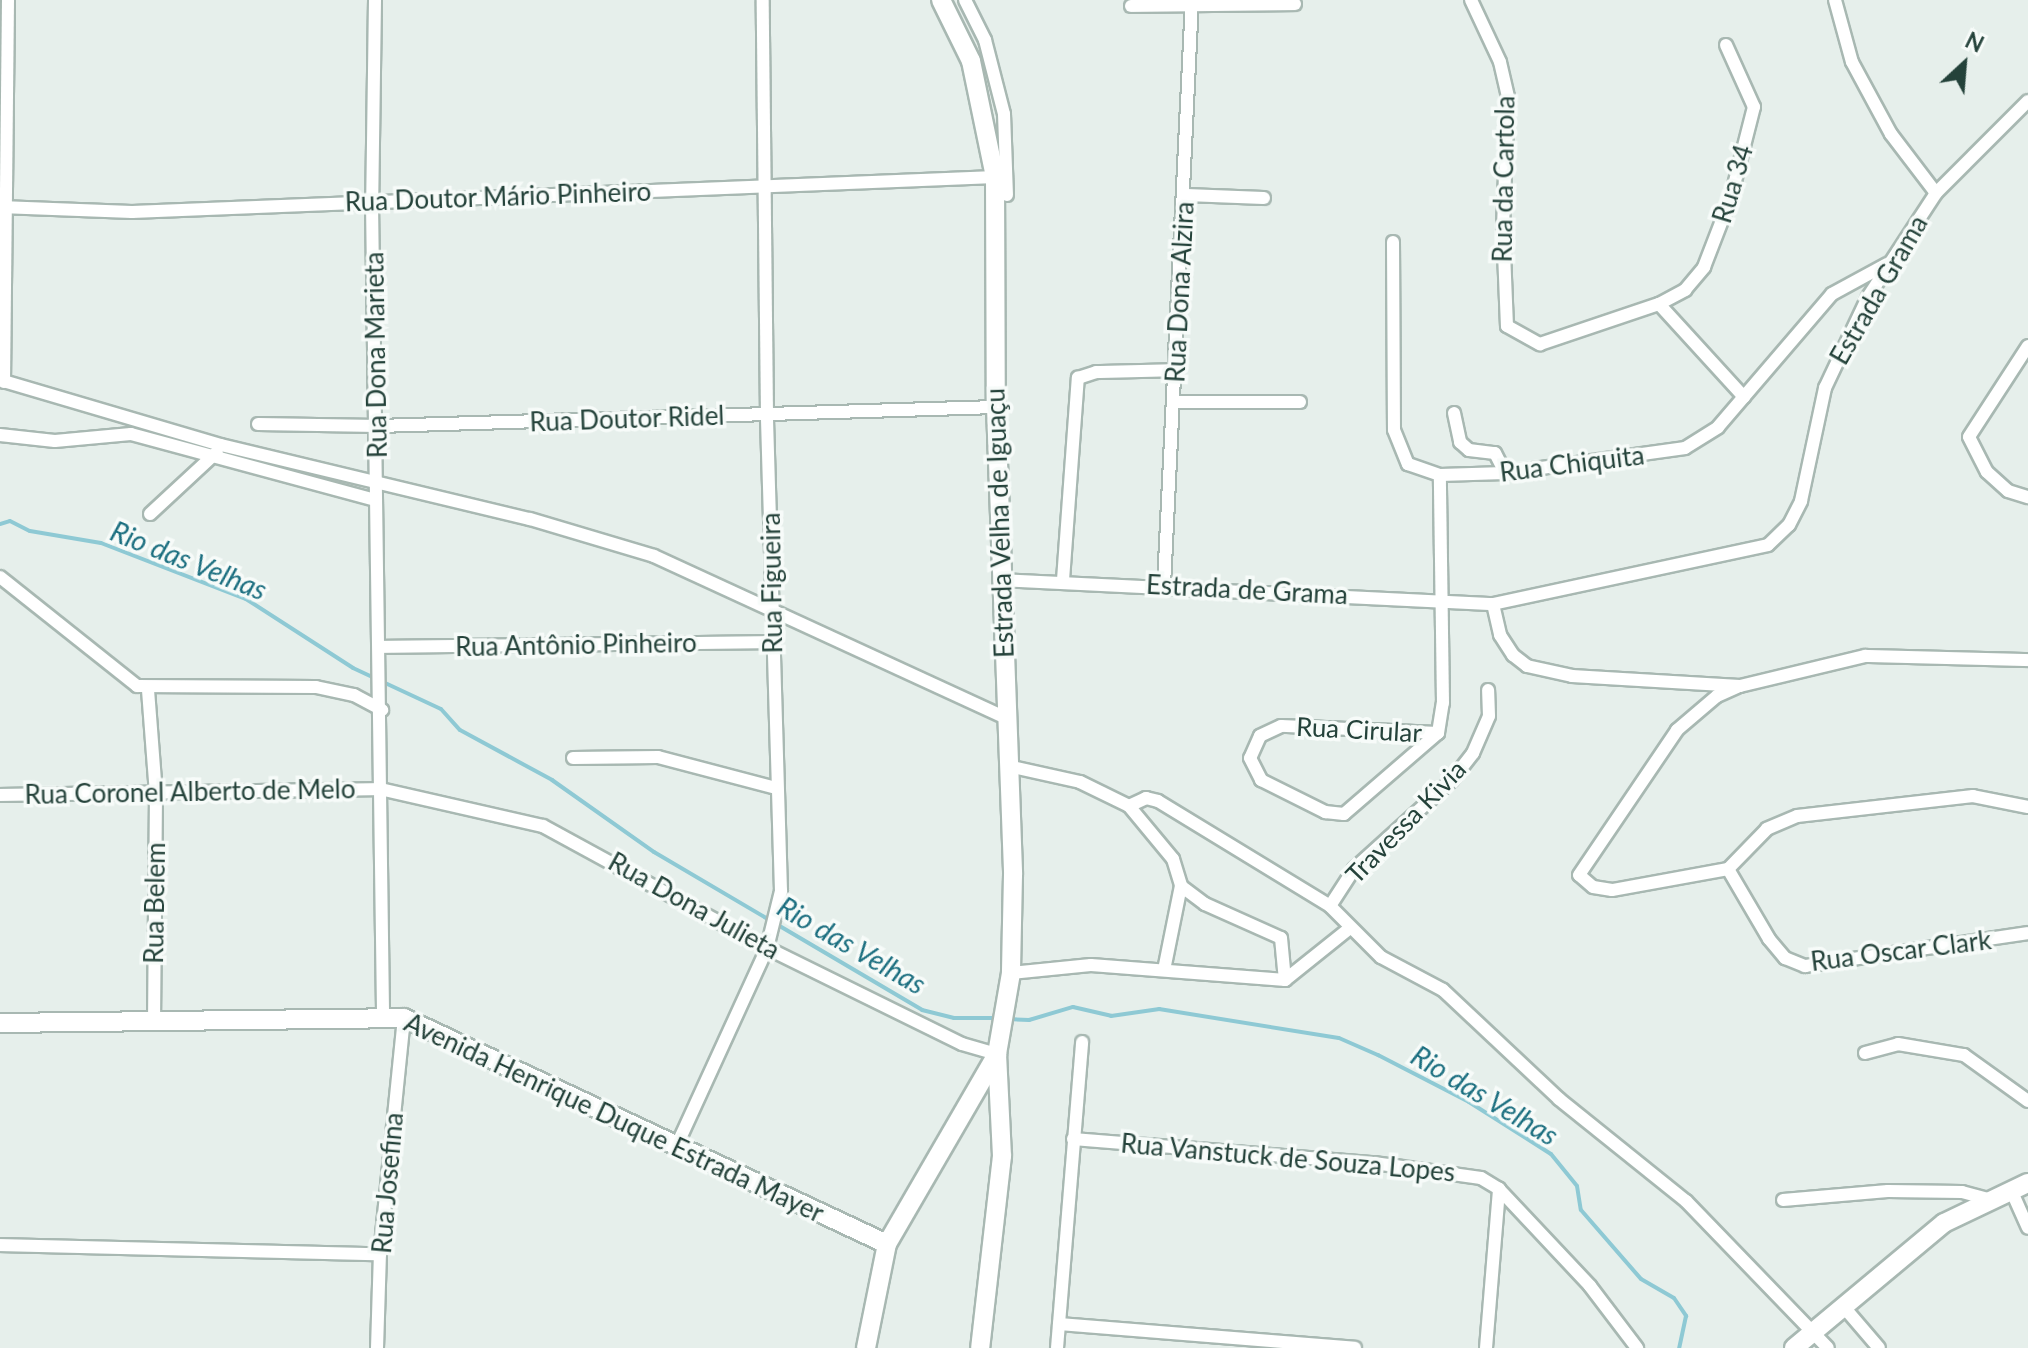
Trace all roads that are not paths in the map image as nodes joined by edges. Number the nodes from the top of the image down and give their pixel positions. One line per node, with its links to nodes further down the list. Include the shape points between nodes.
1 (8, 0): 11 (street)
2 (375, 0): 21 (street, Rua Dona Marieta)
3 (763, 0): 16 (street, Rua Figueira)
4 (941, 0): 15 (main road, Estrada Velha de Iguaçu, via 971,61)
5 (965, 0): 18 (street, via 985,40 1004,114)
6 (1471, 0): 26 (street, Rua da Cartola, via 1500,62 1508,97 1503,227 1507,326)
7 (1835, 0): 17 (street, via 1852,62 1891,134)
8 (1192, 3): 9 (street); 10 (street); 19 (street, Rua Dona Alzira)
9 (1295, 4)
10 (1131, 6)
11 (4, 40): 14 (street)
12 (1726, 45): 25 (street, Rua 34, via 1754,107 1745,154 1704,267 1685,290)
13 (2025, 107): 17 (street, Estrada Grama)
14 (3, 132): 22 (street)
15 (995, 177): 16 (street, Rua Doutor Mário Pinheiro); 33 (main road, Estrada Velha de Iguaçu)
16 (765, 186): 21 (street, Rua Doutor Mário Pinheiro); 35 (street, Rua Figueira)
17 (1936, 193): 24 (street, Estrada Grama)
18 (1007, 195)
19 (1186, 195): 20 (street); 28 (street, Rua Dona Alzira)
20 (1264, 198)
21 (372, 203): 22 (street, Rua Doutor Mário Pinheiro, via 132,212); 37 (street, Rua Dona Marieta)
22 (2, 207): 29 (street)
23 (1393, 242): 41 (street, Rua Chiquita, via 1389,384 1394,430 1408,464)
24 (1889, 263): 30 (street, Rua Chiquita, via 1832,294); 51 (street, Estrada Grama, via 1837,356 1801,501 1779,537 1747,552)
25 (1659, 304): 26 (street, Rua 34); 30 (street)
26 (1540, 344)
27 (2028, 346): 43 (street, via 1969,437 1987,472 2008,491)
28 (1176, 370): 31 (street, Rua Dona Alzira); 48 (street, via 1096,372 1078,378)
29 (2, 381): 39 (street)
30 (1744, 397): 40 (street, Rua Chiquita, via 1718,427 1685,448)
31 (1174, 402): 32 (street); 49 (street, Rua Dona Alzira)
32 (1300, 402)
33 (996, 407): 35 (street, Rua Doutor Ridel); 47 (main road, Estrada Velha de Iguaçu)
34 (1454, 413): 40 (street, via 1460,442 1469,450 1495,453)
35 (767, 415): 37 (street, Rua Doutor Ridel); 52 (street, Rua Figueira)
36 (258, 424): 37 (street, Rua Doutor Ridel)
37 (378, 426): 42 (street, Rua Dona Marieta)
38 (0, 435): 39 (street, via 55,441 131,434)
39 (218, 451): 42 (street); 44 (street); 45 (street)
40 (1505, 473): 41 (street, Rua Chiquita)
41 (1440, 475): 50 (street, Rua Cirular)
42 (378, 481): 44 (street, Rua Dona Marieta); 52 (street, via 654,556)
43 (2028, 497)
44 (376, 500): 54 (street, Rua Dona Marieta)
45 (150, 514)
46 (0, 577): 57 (street, via 120,677)
47 (1000, 580): 48 (street, Estrada de Grama); 60 (main road, Estrada Velha de Iguaçu)
48 (1063, 580): 49 (street, Estrada de Grama)
49 (1164, 585): 50 (street, Estrada de Grama)
50 (1443, 601): 51 (street, Estrada de Grama); 61 (street, Rua Cirular)
51 (1493, 604): 56 (street, via 1500,635 1513,655 1543,671 1655,684)
52 (774, 608): 53 (street, Rua Figueira); 60 (street)
53 (773, 642): 54 (street, Rua Antônio Pinheiro); 64 (street, Rua Figueira)
54 (380, 652): 59 (street, Rua Dona Marieta)
55 (2028, 660): 56 (street, via 1865,656)
56 (1740, 686): 70 (street, via 1717,696 1677,730 1579,875 1593,887 1612,890)
57 (148, 690): 59 (street, via 316,687); 66 (street, Rua Belem)
58 (1488, 690): 72 (street, Travessa Kivia, via 1489,716 1473,753 1452,780 1354,869)
59 (382, 705): 65 (street, Rua Dona Marieta)
60 (1006, 718): 63 (main road, Estrada Velha de Iguaçu)
61 (1438, 733): 61 (street, Rua Cirular, via 1281,726 1260,736 1250,758 1261,780 1325,812 1344,814)
62 (573, 758): 64 (street, via 658,757)
63 (1008, 766): 68 (street, via 1080,782); 77 (main road, Estrada Velha de Iguaçu)
64 (776, 788): 75 (street, Rua Figueira, via 781,891)
65 (380, 789): 66 (street, Rua Coronel Alberto de Melo); 75 (street, Rua Dona Julieta, via 543,826); 79 (street, Rua Dona Marieta)
66 (156, 794): 67 (street, Rua Coronel Alberto de Melo); 81 (street, Rua Belem)
67 (0, 795)
68 (1129, 806): 71 (street, via 1173,859); 72 (street, via 1146,798 1158,801)
69 (2028, 807): 70 (street, via 1973,796 1797,816 1767,829)
70 (1728, 869): 74 (street, Rua Oscar Clark, via 1769,939 1785,958 1805,966)
71 (1181, 886): 76 (street); 78 (street, via 1205,904 1281,938)
72 (1330, 906): 73 (street)
73 (1350, 928): 78 (street); 101 (street, via 1381,957 1443,990 1559,1099 1686,1201)
74 (2028, 933)
75 (769, 945): 84 (street, Rua Dona Julieta, via 962,1044); 90 (street, Rua Figueira)
76 (1164, 970): 77 (street, via 1091,965); 78 (street)
77 (1011, 973): 84 (main road, Estrada Velha de Iguaçu)
78 (1285, 980)
79 (383, 1016): 80 (main road, Avenida Henrique Duque Estrada Mayer); 81 (main road, Avenida Henrique Duque Estrada Mayer)
80 (404, 1018): 90 (main road, Avenida Henrique Duque Estrada Mayer); 98 (street, Rua Josefina)
81 (154, 1021): 82 (main road, Avenida Henrique Duque Estrada Mayer)
82 (0, 1023)
83 (1082, 1042): 89 (street)
84 (998, 1045): 87 (main road, Estrada Velha de Iguaçu); 88 (main road, Estrada Velha de Iguaçu)
85 (1865, 1053): 86 (street, via 1898,1044 1964,1055)
86 (2028, 1101)
87 (964, 1104): 88 (main road, via 985,1096); 96 (main road, Estrada Velha de Iguaçu)
88 (1003, 1109): 104 (main road, Estrada Velha de Iguaçu)
89 (1073, 1139): 92 (street, Rua Vanstuck de Souza Lopes, via 1462,1172); 100 (street)
90 (677, 1145): 96 (main road, Avenida Henrique Duque Estrada Mayer)
91 (2020, 1187): 93 (main road); 95 (street)
92 (1499, 1189): 107 (street); 108 (street, via 1590,1286)
93 (1989, 1199): 94 (street, via 1962,1192 1900,1191); 99 (main road, via 1944,1223)
94 (1783, 1200)
95 (2028, 1228)
96 (887, 1244): 103 (main road, Estrada Velha de Iguaçu)
97 (0, 1245): 98 (street)
98 (380, 1254): 102 (street, Rua Josefina)
99 (1843, 1306): 101 (main road); 111 (street)
100 (1059, 1324): 105 (street); 106 (street)
101 (1813, 1333): 109 (main road); 110 (street)
102 (377, 1348)
103 (866, 1348)
104 (980, 1348)
105 (1057, 1348)
106 (1355, 1348)
107 (1486, 1348)
108 (1637, 1348)
109 (1794, 1348)
110 (1828, 1348)
111 (1879, 1348)

